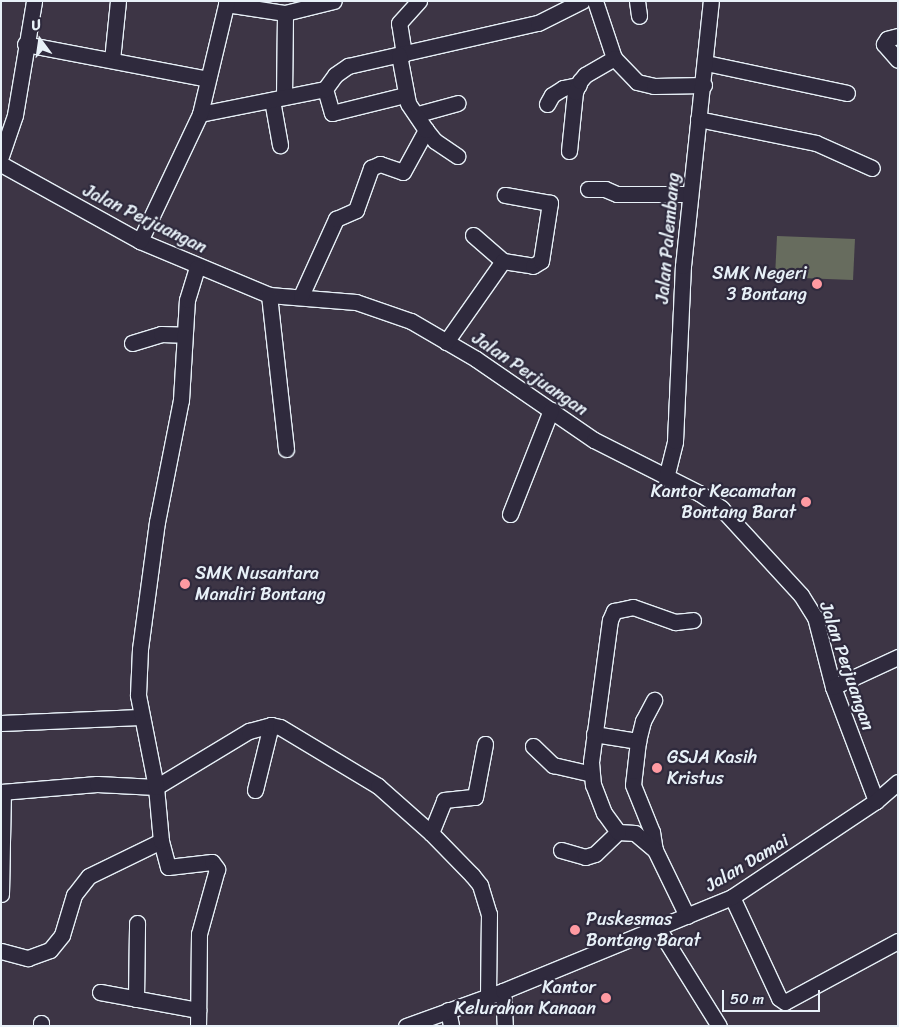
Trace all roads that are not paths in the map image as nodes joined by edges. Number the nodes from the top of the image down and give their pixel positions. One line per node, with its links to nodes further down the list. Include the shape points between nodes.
1 (34, 1): 11 (street)
2 (118, 1): 14 (street)
3 (334, 1): 9 (street)
4 (419, 1): 12 (street, via 399,23)
5 (582, 1): 12 (street, via 538,22)
6 (595, 1): 13 (street)
7 (711, 1): 16 (street, Jalan Palembang)
8 (227, 3): 9 (street); 17 (street)
9 (285, 14): 22 (street)
10 (898, 36): 15 (street, via 887,39 884,44)
11 (25, 44): 14 (street); 31 (street, via 15,115)
12 (402, 55): 19 (street, via 343,68); 21 (street)
13 (614, 58): 16 (street, via 637,82 654,86); 18 (street, via 585,75)
14 (112, 60): 17 (street)
15 (898, 60)
16 (705, 74): 20 (street); 27 (street, Jalan Palembang)
17 (208, 79): 25 (street)
18 (579, 85): 24 (street, via 563,88 552,95); 30 (street)
19 (325, 89): 21 (street, via 332,113); 22 (street)
20 (847, 94)
21 (405, 95): 26 (street)
22 (278, 99): 25 (street); 29 (street)
23 (458, 103): 26 (street)
24 (548, 104)
25 (200, 114): 39 (street)
26 (418, 114): 28 (street)
27 (698, 119): 34 (street, via 816,143); 36 (street, Jalan Palembang)
28 (426, 130): 32 (street, via 434,141); 43 (street, via 403,172 380,164 371,168 356,210 336,219)
29 (280, 145)
30 (569, 151)
31 (1, 156)
32 (457, 156)
33 (1, 164): 39 (street, Jalan Perjuangan)
34 (872, 168)
35 (588, 189): 36 (street, via 606,189 617,194)
36 (690, 194): 49 (street, Jalan Palembang, via 682,266 675,441)
37 (505, 196): 40 (street, via 547,202 551,210 540,264 533,266)
38 (473, 235): 40 (street)
39 (140, 241): 41 (street, Jalan Perjuangan)
40 (504, 261): 45 (street)
41 (197, 267): 42 (street, Jalan Perjuangan, via 234,278); 44 (street, via 187,300)
42 (269, 295): 43 (street, Jalan Perjuangan); 48 (street)
43 (301, 296): 45 (street, Jalan Perjuangan, via 372,305 411,321)
44 (184, 335): 46 (street, via 160,334); 55 (street, via 179,412 157,522 140,649)
45 (446, 342): 47 (street, Jalan Perjuangan)
46 (132, 343)
47 (551, 410): 49 (street, Jalan Perjuangan, via 594,440); 50 (street)
48 (286, 449)
49 (666, 478): 53 (street, Jalan Perjuangan, via 700,493 721,508 801,595 815,617)
50 (510, 514)
51 (693, 620): 58 (street, via 675,622 633,607 614,610)
52 (898, 658): 53 (street)
53 (833, 687): 67 (street, Jalan Perjuangan)
54 (654, 700): 59 (street)
55 (140, 717): 56 (street); 64 (street)
56 (1, 723)
57 (271, 725): 64 (street, via 249,731); 65 (street); 69 (street, via 292,733 378,786)
58 (594, 734): 59 (street); 62 (street)
59 (638, 740): 72 (street, via 633,785 652,832)
60 (485, 744): 69 (street, via 476,798 444,800)
61 (533, 746): 62 (street, via 553,765)
62 (592, 774): 68 (street, via 599,805)
63 (898, 782): 67 (street, Jalan Damai)
64 (156, 787): 66 (street, via 97,784); 70 (street)
65 (255, 790)
66 (2, 792): 73 (street)
67 (876, 801): 74 (street, Jalan Damai)
68 (618, 832): 71 (street, via 595,854 585,857); 72 (street, via 635,833)
69 (431, 833): 80 (street, via 476,880 489,914)
70 (161, 844): 78 (street, via 88,876 74,895 62,935 50,950 28,958); 82 (street, via 166,866 170,868 212,862 217,869 199,934)
71 (561, 850)
72 (655, 850): 76 (street)
73 (1, 894)
74 (732, 897): 76 (street, Jalan Damai); 77 (street, via 779,998 785,1002)
75 (137, 923): 81 (street)
76 (672, 923): 80 (street, Jalan Damai); 88 (street)
77 (898, 941)
78 (1, 951)
79 (100, 992): 81 (street)
80 (496, 992): 83 (street, Jalan Damai); 87 (street)
81 (136, 999): 82 (street)
82 (198, 1010): 84 (street)
83 (448, 1010): 85 (street, Jalan Damai); 86 (street)
84 (198, 1026)
85 (406, 1026)
86 (451, 1026)
87 (505, 1026)
88 (719, 1026)

